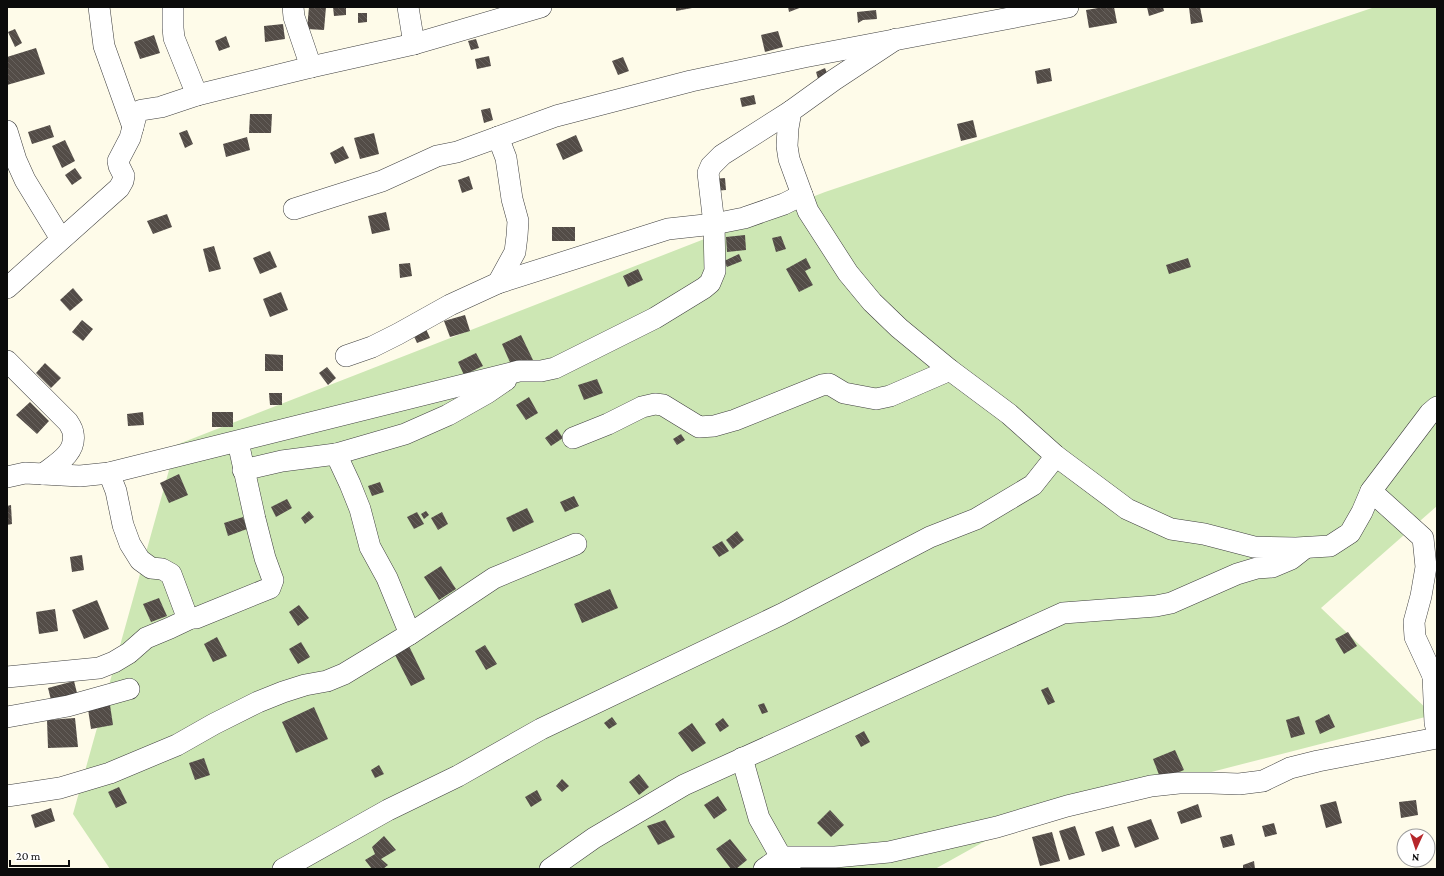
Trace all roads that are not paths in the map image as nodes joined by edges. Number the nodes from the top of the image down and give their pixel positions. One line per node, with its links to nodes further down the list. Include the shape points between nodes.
1 (99, 7): 12 (street, via 104,46)
2 (173, 7): 10 (street, via 174,38)
3 (293, 7): 9 (street)
4 (408, 7): 8 (street)
5 (541, 7): 8 (street)
6 (1068, 7): 7 (street)
7 (896, 39): 11 (street); 14 (street, via 691,81 556,116)
8 (414, 44): 9 (street)
9 (311, 67): 10 (street)
10 (197, 95): 12 (street, via 137,112)
11 (791, 111): 15 (street, via 787,146); 17 (street, via 722,155 711,166 708,173)
12 (133, 127): 18 (street, via 118,161 124,176 123,181)
13 (7, 131): 18 (street, via 25,180)
14 (498, 137): 16 (street, via 457,152 437,156 382,181); 19 (street, via 506,158 518,221 515,252)
15 (802, 195): 17 (street, via 744,218); 23 (street, via 808,211 848,273 872,302 898,328)
16 (294, 209)
17 (714, 224): 19 (street, via 668,229); 24 (street, via 715,271 713,278 704,288 655,318 555,368)
18 (61, 239): 20 (street)
19 (498, 283): 21 (street, via 450,305 372,347)
20 (7, 288)
21 (346, 356)
22 (7, 360): 32 (street, via 68,422 74,434 72,448 64,459)
23 (950, 370): 26 (street, via 890,396 876,399 844,393 829,384 822,384 735,420 714,426 699,427 663,405 655,404 642,407); 29 (street, via 1009,414)
24 (519, 371): 27 (street); 28 (street, via 448,415 405,434)
25 (1437, 407): 34 (street)
26 (573, 438)
27 (238, 442): 30 (street); 31 (street)
28 (336, 454): 30 (street, via 282,461); 39 (street, via 360,509 370,547 387,578)
29 (1056, 456): 37 (street, via 1127,509 1171,529 1204,534 1254,547); 49 (street, via 1033,485 976,519 930,537 782,614 541,729)
30 (243, 470): 38 (street, via 272,584 270,588)
31 (109, 473): 32 (street, via 80,476); 38 (street, via 130,544 140,560 151,568 162,569 171,574 186,614)
32 (43, 474): 33 (street, via 25,473)
33 (7, 477)
34 (1371, 491): 35 (street); 37 (street, via 1350,533 1330,546)
35 (1430, 534): 40 (street, via 1421,596 1414,622 1415,637)
36 (576, 544): 39 (street, via 494,578)
37 (1306, 548): 46 (street, via 1291,559 1272,567 1237,574 1171,603 1063,613)
38 (191, 618): 41 (street, via 146,638 129,653 99,668)
39 (410, 634): 47 (street, via 344,674 277,694 177,745 110,773 60,788)
40 (1435, 676): 44 (street)
41 (7, 677)
42 (128, 689): 43 (street, via 68,706)
43 (7, 717)
44 (1437, 730)
45 (1437, 738): 48 (street, via 1318,761 1290,768 1263,781 1151,786 890,852)
46 (742, 758): 48 (street, via 759,818); 50 (street, via 684,785 594,838)
47 (7, 796)
48 (786, 863): 51 (street)
49 (283, 869)
50 (550, 869)
51 (764, 869)

